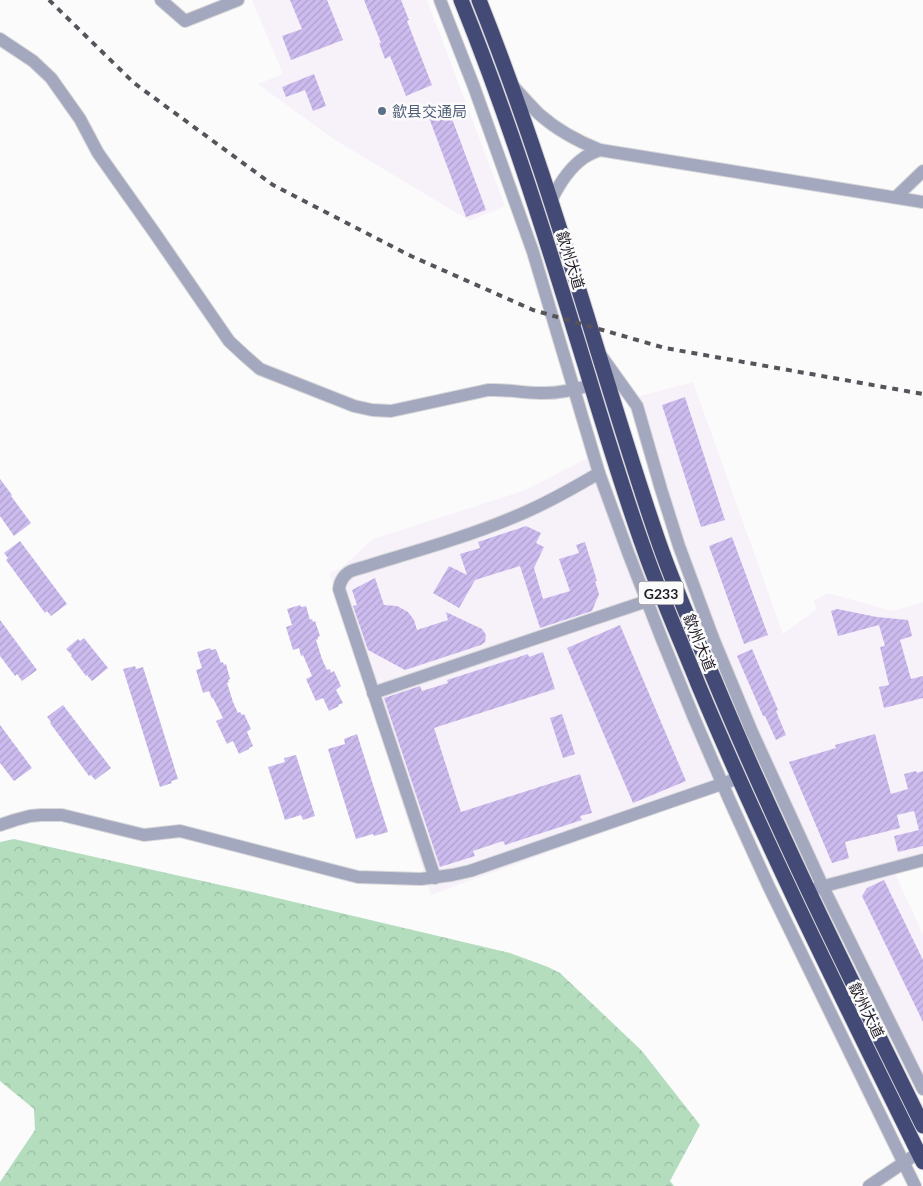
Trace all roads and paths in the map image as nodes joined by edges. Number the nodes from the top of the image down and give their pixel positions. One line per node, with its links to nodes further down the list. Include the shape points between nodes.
1 (161, 0): 2 (street, via 186,22)
2 (238, 0)
3 (440, 0): 15 (street, via 533,252)
4 (462, 0): 14 (highway, 歙州大道 / G233, via 516,146)
5 (479, 0): 7 (highway, 歙州大道 / G233)
6 (0, 39): 15 (street, via 33,61 51,78 98,153 229,341 260,369 354,406 382,411 488,390 539,393)
7 (510, 83): 8 (street, via 549,122); 11 (highway, 歙州大道 / G233)
8 (600, 150): 10 (street); 11 (street, via 584,157 575,166)
9 (923, 170): 10 (street)
10 (896, 197): 12 (street)
11 (551, 201): 13 (highway, 歙州大道 / G233)
12 (923, 202)
13 (598, 352): 25 (street, via 637,406 660,490 712,638); 26 (highway, 歙州大道 / G233, via 634,469 694,633)
14 (591, 385): 15 (street); 17 (highway, 歙州大道 / G233, via 618,474)
15 (574, 390): 16 (street)
16 (599, 473): 18 (street); 19 (street, via 564,494 514,517 351,571 344,577 338,589)
17 (663, 596): 18 (street); 20 (highway, 歙州大道 / G233)
18 (647, 601): 19 (street); 21 (street)
19 (373, 693): 24 (street)
20 (739, 778): 21 (street); 29 (highway, 歙州大道 / G233)
21 (722, 784): 24 (street, via 470,870); 30 (street)
22 (0, 825): 24 (street, via 30,816 62,816 144,835 180,831 358,877)
23 (923, 860): 25 (street)
24 (435, 878)
25 (824, 887): 26 (street); 27 (street)
26 (808, 891): 28 (highway, 歙州大道 / G233)
27 (923, 1089)
28 (923, 1126)
29 (921, 1157): 30 (street)
30 (903, 1163): 31 (street); 32 (street)
31 (869, 1186)
32 (915, 1186)

